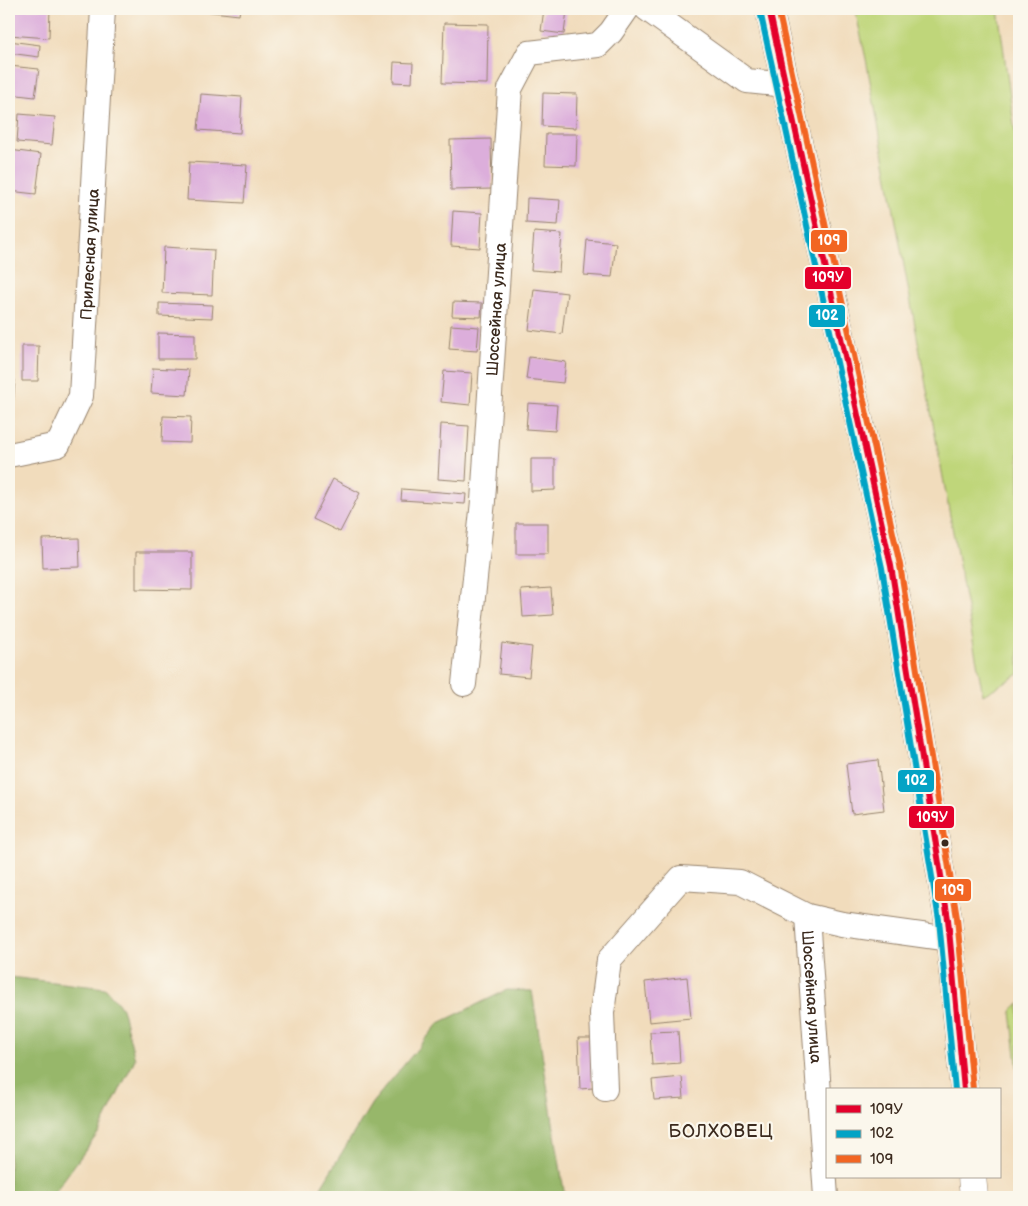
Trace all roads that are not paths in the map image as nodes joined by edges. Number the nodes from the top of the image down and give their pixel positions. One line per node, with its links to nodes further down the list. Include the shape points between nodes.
1 (103, 9): 6 (street, Прилесная улица, via 81,396 58,445)
2 (626, 9): 7 (street, Шоссейная улица, via 612,32 598,45 529,53 510,88 483,500)
3 (648, 9): 5 (street, via 747,81)
4 (769, 9): 5 (main road)
5 (786, 85): 9 (main road, via 891,566)
6 (9, 455)
7 (464, 684)
8 (807, 916): 9 (street); 11 (street, via 740,882 681,878 609,960 602,1013); 13 (street, Шоссейная улица)
9 (950, 939): 10 (main road)
10 (964, 1088)
11 (605, 1089)
12 (972, 1178): 14 (main road)
13 (826, 1197)
14 (974, 1197)

